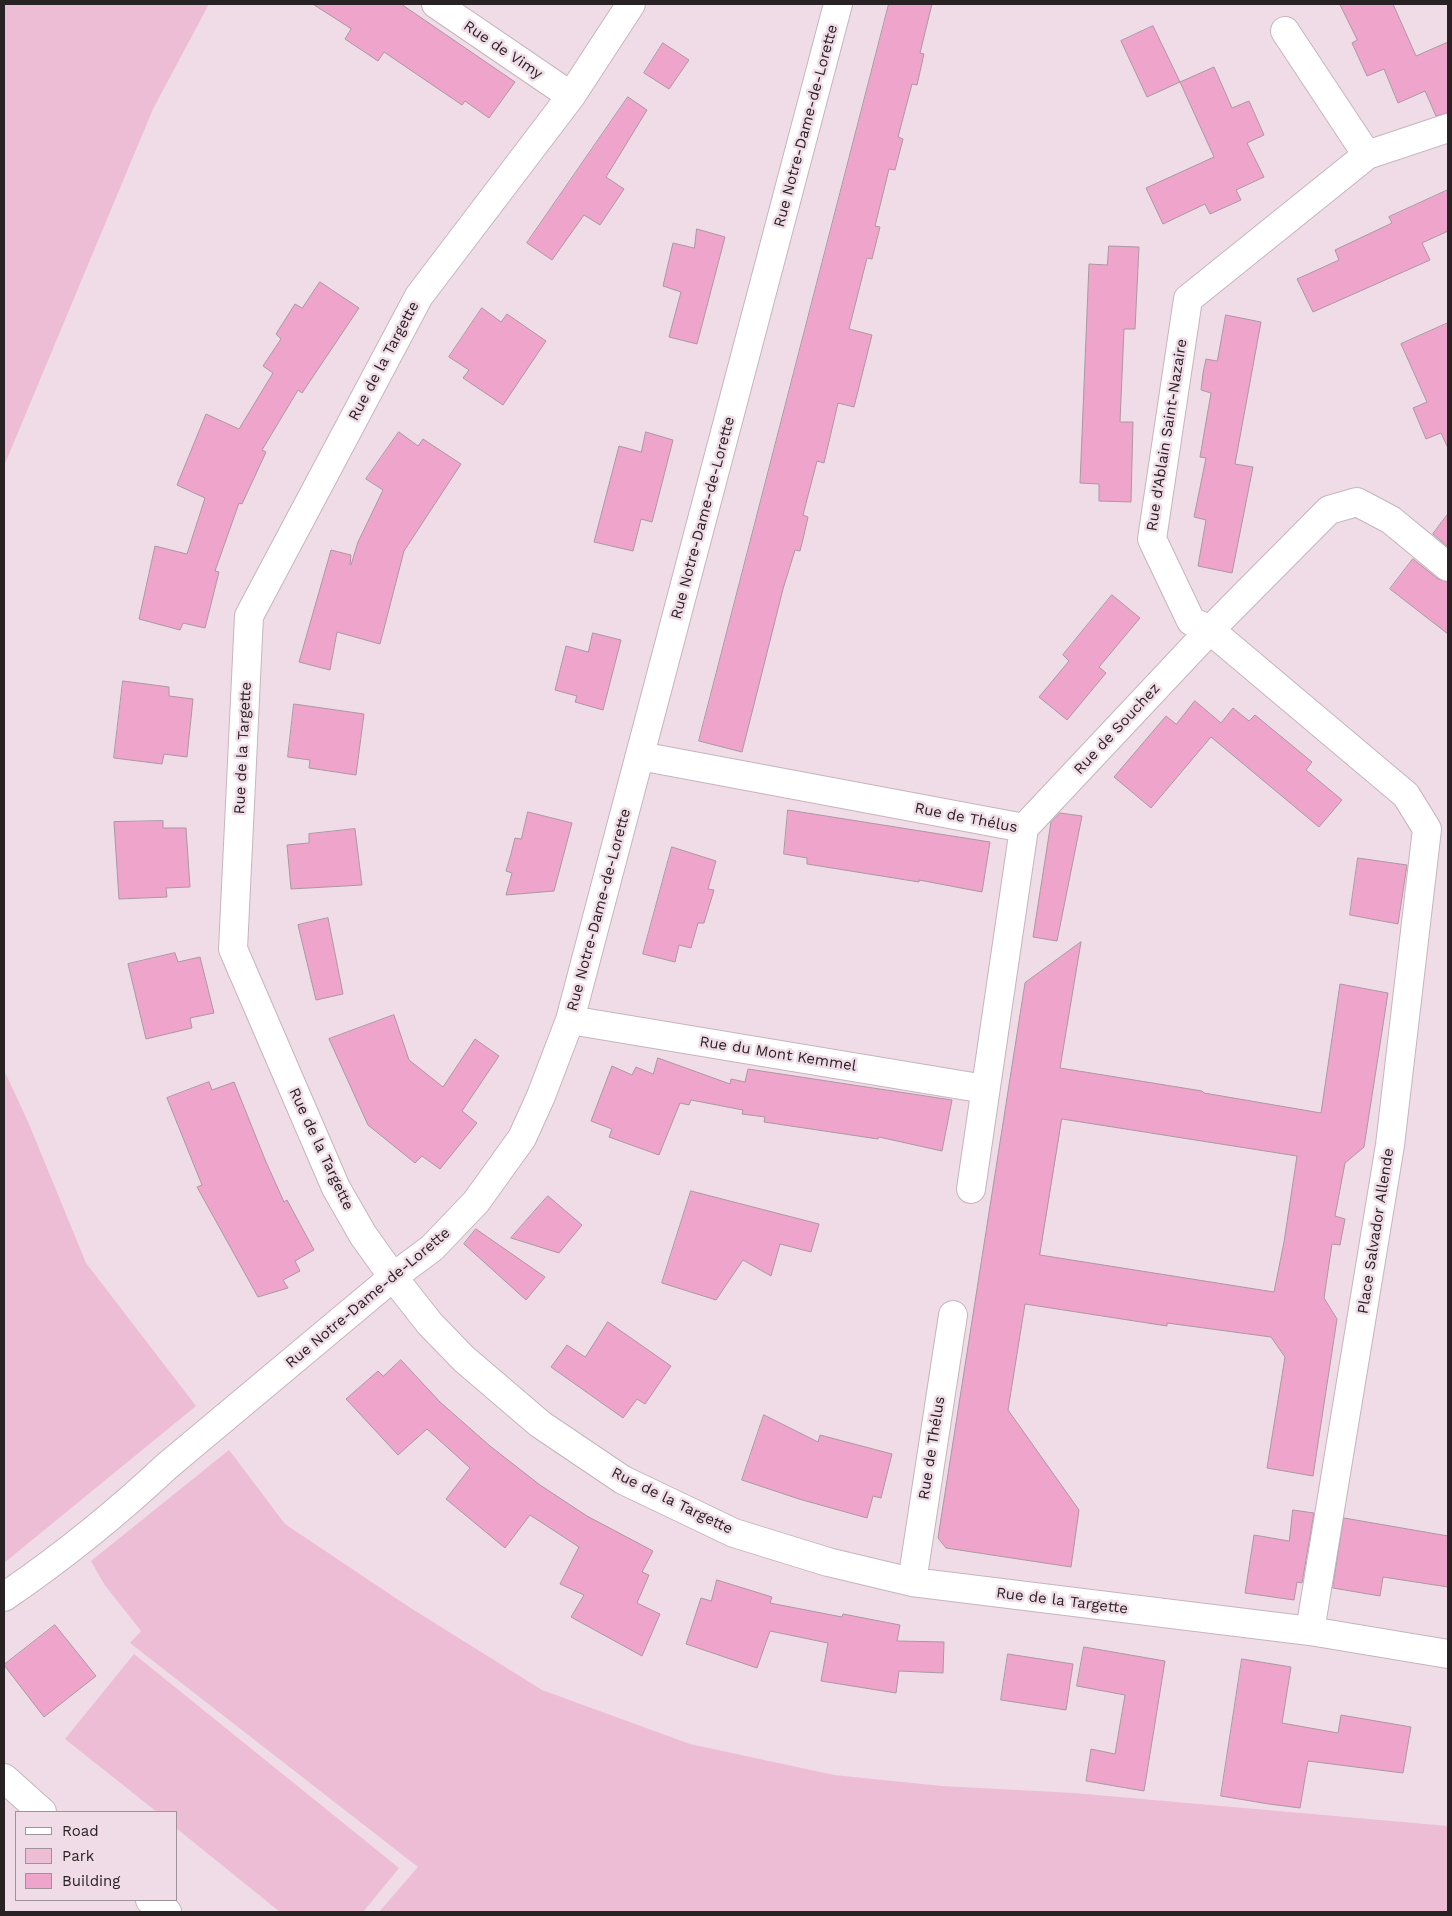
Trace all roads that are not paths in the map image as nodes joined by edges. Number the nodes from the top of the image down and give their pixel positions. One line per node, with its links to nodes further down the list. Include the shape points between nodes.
1 (436, 4): 5 (street, Rue de Vimy)
2 (631, 4): 5 (street, Rue de la Targette)
3 (838, 4): 10 (street, Rue Notre-Dame-de-Lorette)
4 (1285, 31): 7 (street)
5 (571, 96): 16 (street, Rue de la Targette, via 419,296 249,616 233,949 336,1188 363,1235)
6 (1448, 128): 7 (street, Rue d'Ablain Saint-Nazaire)
7 (1367, 155): 9 (street, Rue d'Ablain Saint-Nazaire, via 1188,299 1152,539 1191,621)
8 (1448, 567): 9 (street, Rue de Souchez, via 1390,520 1357,502 1330,510)
9 (1210, 630): 11 (street, Rue de Souchez); 12 (street, Rue d'Ablain Saint-Nazaire, via 1406,795)
10 (640, 756): 11 (street, Rue de Thélus); 13 (street, Rue Notre-Dame-de-Lorette)
11 (1024, 828): 14 (street, Rue de Thélus)
12 (1427, 829): 20 (street, Place Salvador Allende, via 1390,1145)
13 (570, 1020): 14 (street, Rue du Mont Kemmel); 16 (street, Rue Notre-Dame-de-Lorette, via 522,1138 476,1202 432,1248)
14 (985, 1089): 15 (street, Rue de Thélus)
15 (970, 1189)
16 (393, 1277): 18 (street, Rue de la Targette, via 430,1324 464,1359 540,1424 623,1480 734,1533 828,1562); 19 (street, Rue Notre-Dame-de-Lorette, via 133,1497)
17 (953, 1315): 18 (street, Rue de Thélus)
18 (912, 1582): 20 (street, Rue de la Targette)
19 (4, 1597)
20 (1310, 1631): 21 (street, Rue de la Targette)
21 (1448, 1654)
22 (4, 1778): 23 (street)
23 (41, 1811)
24 (151, 1901): 25 (street)
25 (167, 1912)

